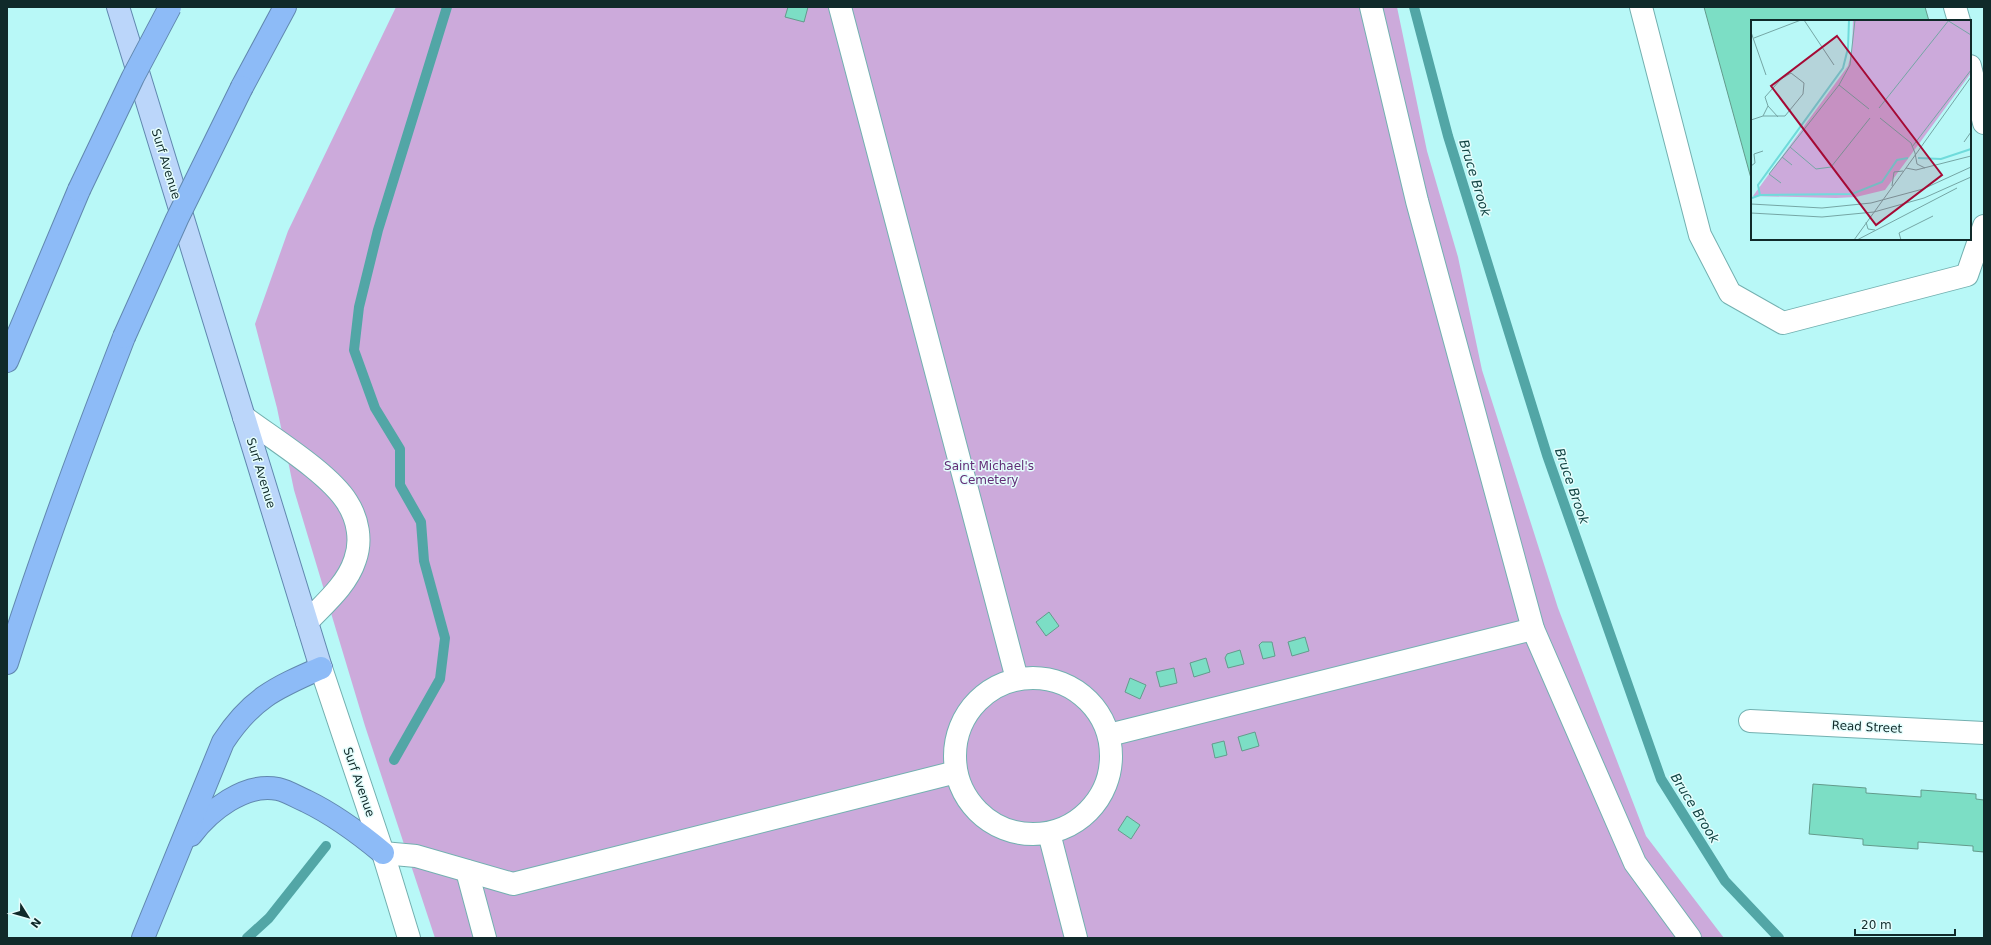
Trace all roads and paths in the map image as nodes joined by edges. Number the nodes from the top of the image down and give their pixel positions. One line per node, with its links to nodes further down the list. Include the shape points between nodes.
1 (118, 7): 13 (main road, Surf Avenue)
2 (170, 7): 12 (highway, bridge, via 79,190)
3 (285, 7): 16 (highway, bridge, via 242,87 177,219 124,337 39,563)
4 (840, 7): 18 (street)
5 (1371, 7): 15 (street, via 1417,201)
6 (1641, 7): 11 (street, via 1700,235 1730,293 1783,323 1967,275)
7 (1955, 7): 8 (street)
8 (1959, 20)
9 (1971, 70): 10 (street)
10 (1984, 123)
11 (1984, 226)
12 (7, 361)
13 (244, 417): 14 (main road, Surf Avenue); 14 (street, via 332,484 347,501 356,522 358,545 349,573)
14 (307, 622): 17 (main road, Surf Avenue)
15 (1533, 629): 21 (street); 31 (street, via 1635,863)
16 (7, 663)
17 (321, 668): 24 (highway, via 278,687 258,700 235,723 223,742); 25 (street, Surf Avenue)
18 (1017, 679): 21 (street, via 1040,678 1063,683 1084,695 1099,713); 22 (street, via 994,688 975,704 961,724 955,748)
19 (1750, 721): 20 (street, Read Street)
20 (1984, 733)
21 (1109, 735): 23 (street, via 1111,760 1106,786 1092,808 1073,824)
22 (956, 772): 23 (street, via 965,796 972,805 1000,828 1024,834); 26 (street, via 513,884)
23 (1049, 833): 30 (street)
24 (181, 847): 25 (highway, via 199,824 216,810 257,788 277,789 327,811); 27 (highway)
25 (383, 853): 26 (street, via 416,856); 28 (street, Surf Avenue)
26 (467, 871): 29 (street)
27 (143, 938)
28 (409, 938)
29 (485, 938)
30 (1076, 938)
31 (1690, 938)

